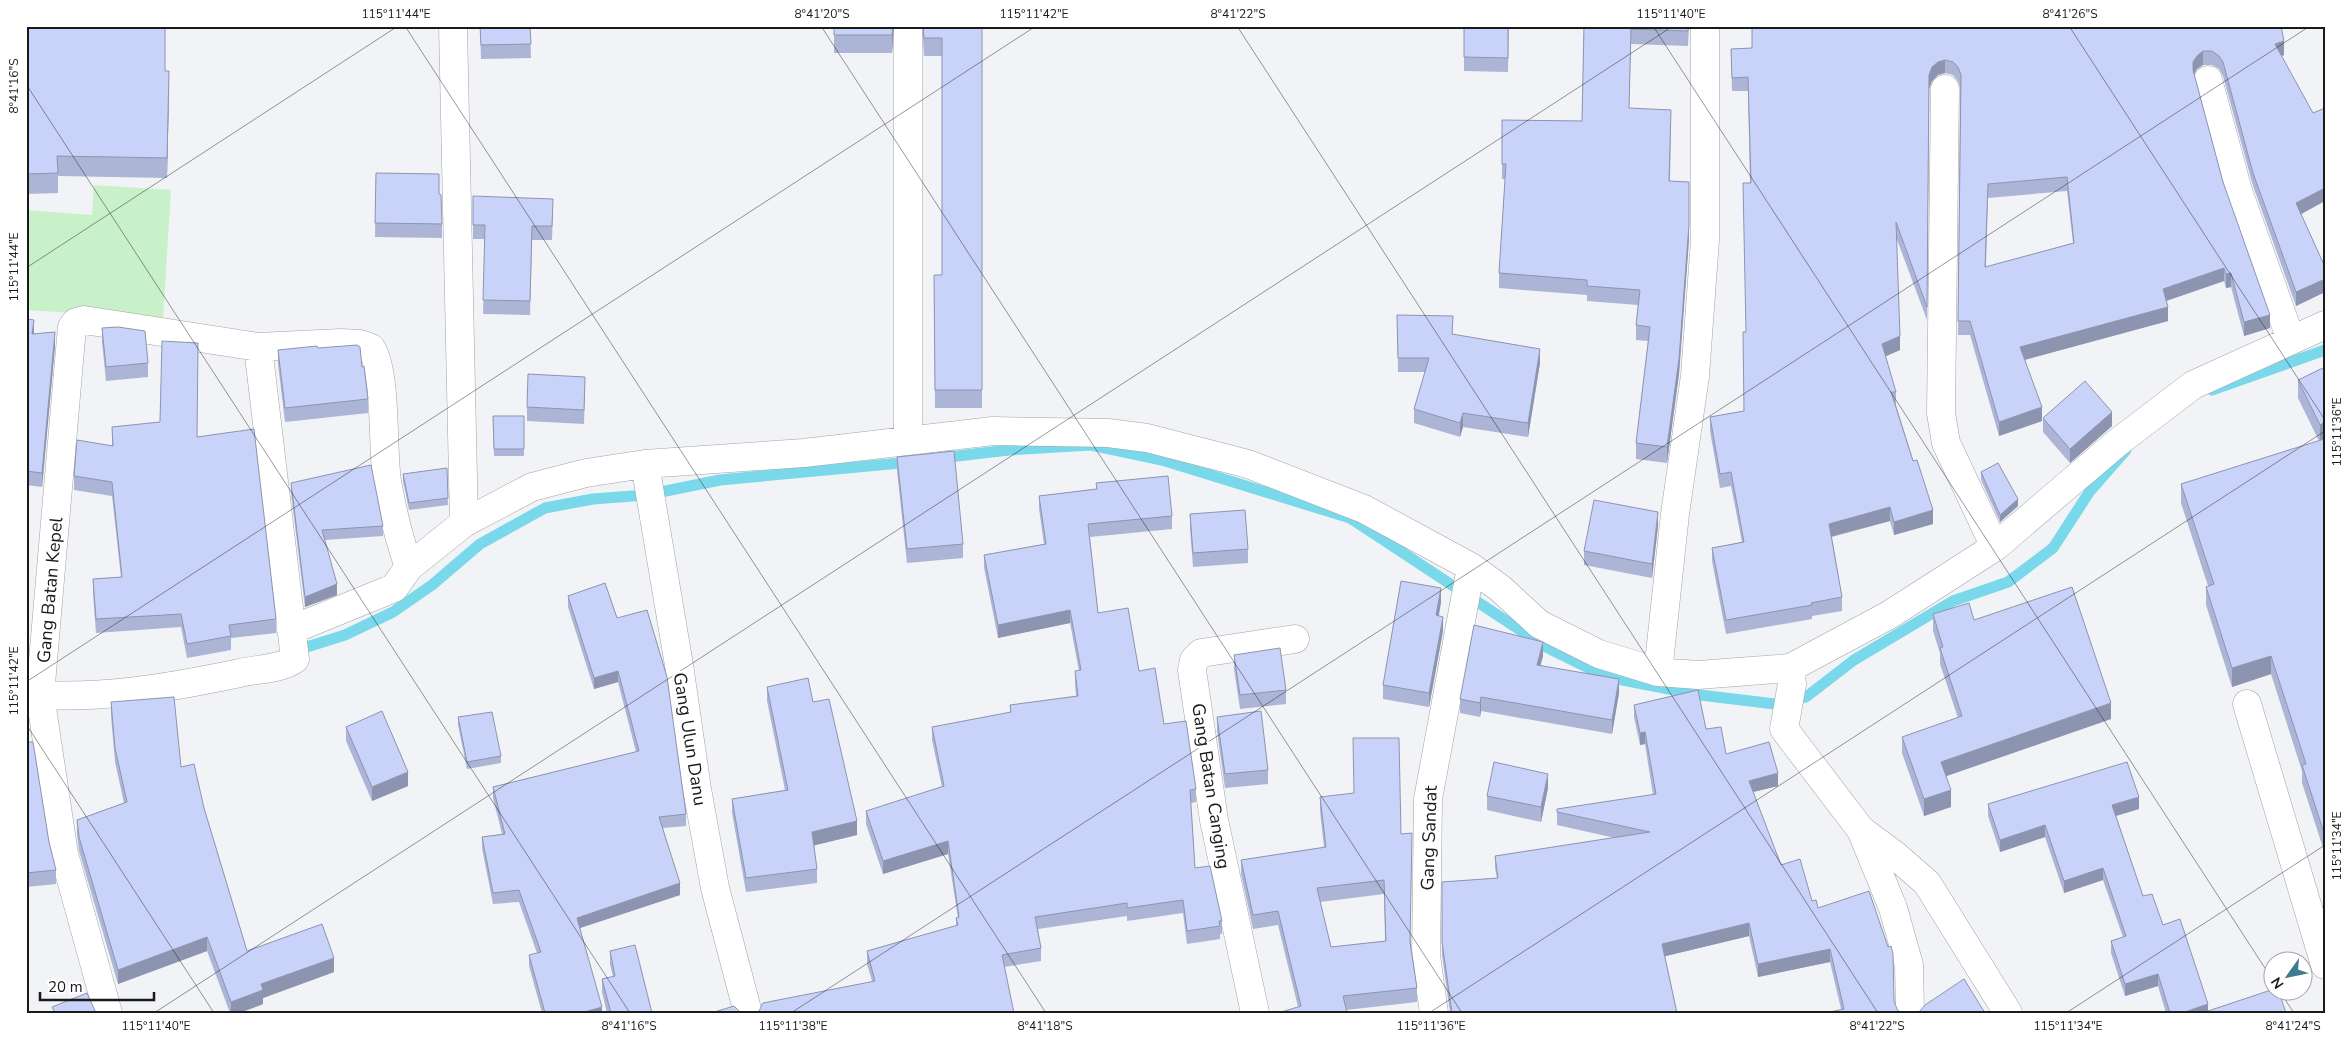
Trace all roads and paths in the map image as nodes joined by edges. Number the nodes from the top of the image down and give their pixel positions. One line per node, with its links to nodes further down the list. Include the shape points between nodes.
1 (453, 26): 11 (street)
2 (908, 26): 9 (street)
3 (1705, 26): 17 (street, via 1705,240 1695,376 1675,514)
4 (2208, 80): 7 (street, via 2238,191)
5 (1945, 89): 12 (street, via 1941,413 1946,443)
6 (2325, 326): 7 (street)
7 (2291, 340): 12 (street, via 2193,384 2117,443)
8 (258, 347): 13 (street, via 350,343 371,348 380,367 387,480 399,538); 16 (street); 19 (street, Gang Batan Kepel, via 84,320 72,326)
9 (908, 440): 10 (street); 14 (street, via 993,431 1108,433 1148,438 1248,464 1364,509)
10 (646, 473): 11 (street, via 586,472 532,487); 24 (street, Gang Ulun Danu, via 697,790 716,888)
11 (464, 522): 13 (street)
12 (1995, 547): 18 (street)
13 (409, 567): 16 (street, via 394,588)
14 (1467, 587): 17 (street, via 1501,589 1539,624 1599,654); 26 (street, Gang Sandat, via 1428,799 1426,956)
15 (1294, 639): 25 (street, Gang Batan Canging, via 1201,653 1194,660 1192,670 1214,820)
16 (293, 642): 19 (street, via 291,662 162,689 96,695)
17 (1658, 672): 18 (street)
18 (1791, 676): 21 (street, via 1784,729)
19 (38, 687): 23 (street, Gang Batan Kepel, via 64,854)
20 (2247, 704): 22 (street)
21 (1861, 830): 27 (street, via 1893,908 1909,965); 28 (street, via 1926,883)
22 (2325, 965)
23 (108, 1013)
24 (748, 1013)
25 (1255, 1013)
26 (1434, 1013)
27 (1910, 1013)
28 (2008, 1013)

